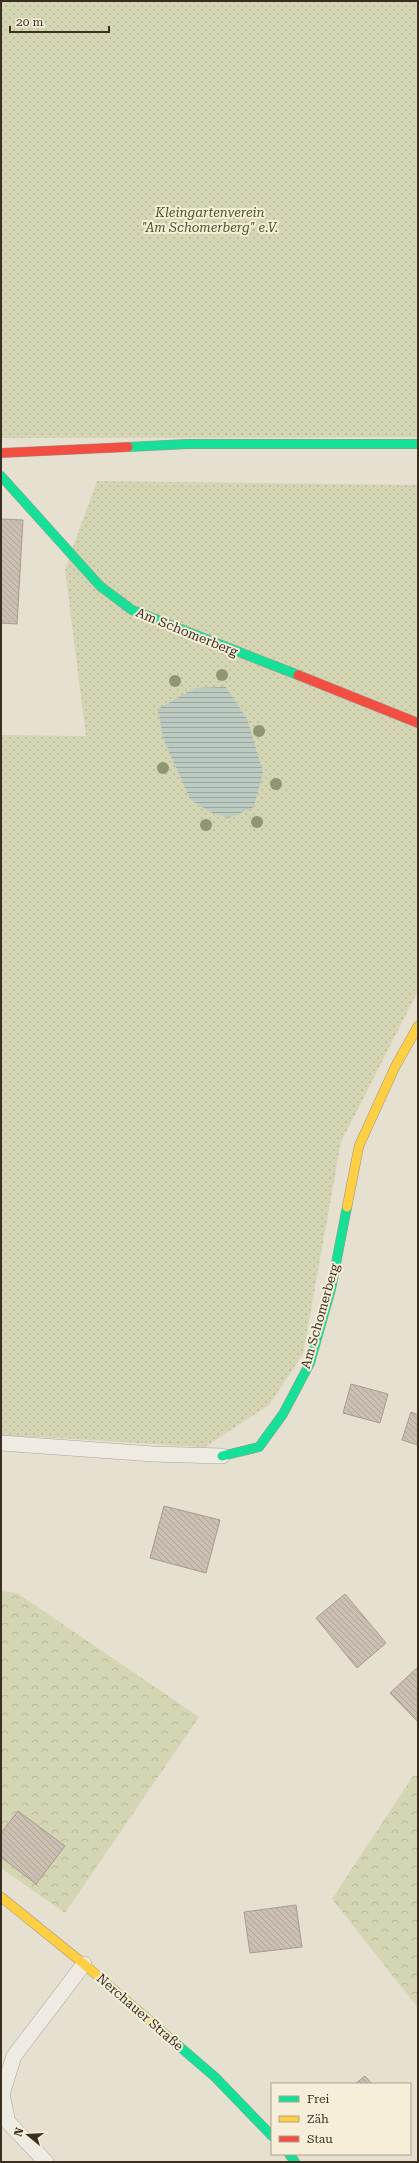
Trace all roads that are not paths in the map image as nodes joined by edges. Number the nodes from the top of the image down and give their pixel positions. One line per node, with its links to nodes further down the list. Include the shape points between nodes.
1 (418, 444): 2 (street, via 187,444)
2 (1, 453)
3 (1, 476): 4 (street, Am Schomerberg, via 100,586 132,610)
4 (418, 723)
5 (418, 1026): 7 (street, Am Schomerberg, via 395,1067 359,1146 331,1289 310,1363 283,1414 259,1447)
6 (1, 1443): 7 (lane, Am Schomerberg, via 153,1454)
7 (222, 1456)
8 (1, 1897): 9 (street, Nerchauer Straße)
9 (84, 1964): 10 (lane, via 14,2056); 11 (street, Nerchauer Straße, via 215,2077)
10 (1, 2095): 12 (lane, via 8,2122)
11 (271, 2135)
12 (46, 2162)

